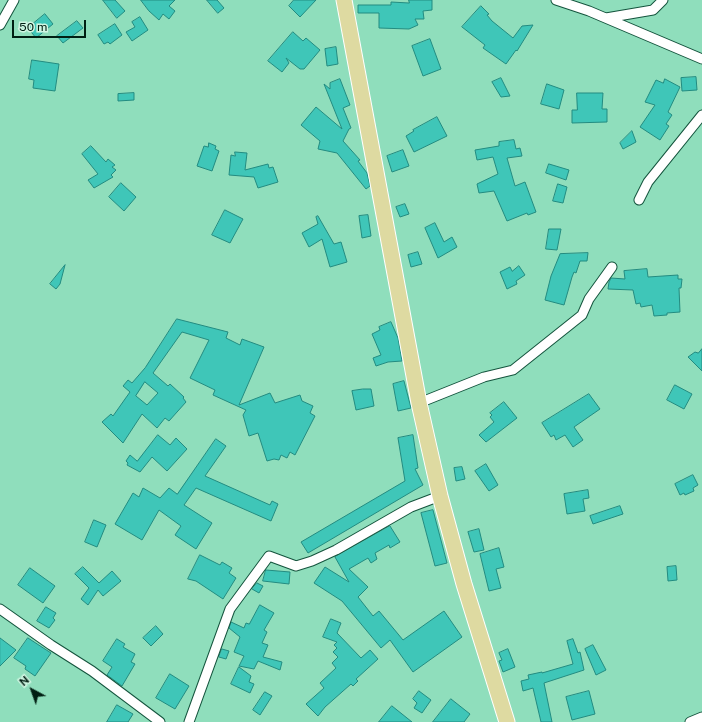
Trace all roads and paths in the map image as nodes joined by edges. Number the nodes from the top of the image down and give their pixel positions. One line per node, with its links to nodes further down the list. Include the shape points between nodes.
1 (14, 0): 6 (street)
2 (344, 0): 11 (main road)
3 (556, 0): 5 (street)
4 (663, 0): 5 (street, via 653,10)
5 (606, 18): 7 (street)
6 (0, 25)
7 (702, 59)
8 (702, 115): 9 (street, via 648,182)
9 (639, 200)
10 (612, 267): 11 (street, via 589,299 582,316 513,370 484,377)
11 (419, 403): 12 (main road)
12 (440, 496): 16 (street, via 411,507 312,561 296,566 269,556 230,609); 17 (main road, via 464,584)
13 (0, 610): 15 (street, via 92,671)
14 (702, 717): 18 (street)
15 (160, 722)
16 (189, 722)
17 (507, 722)
18 (690, 722)

